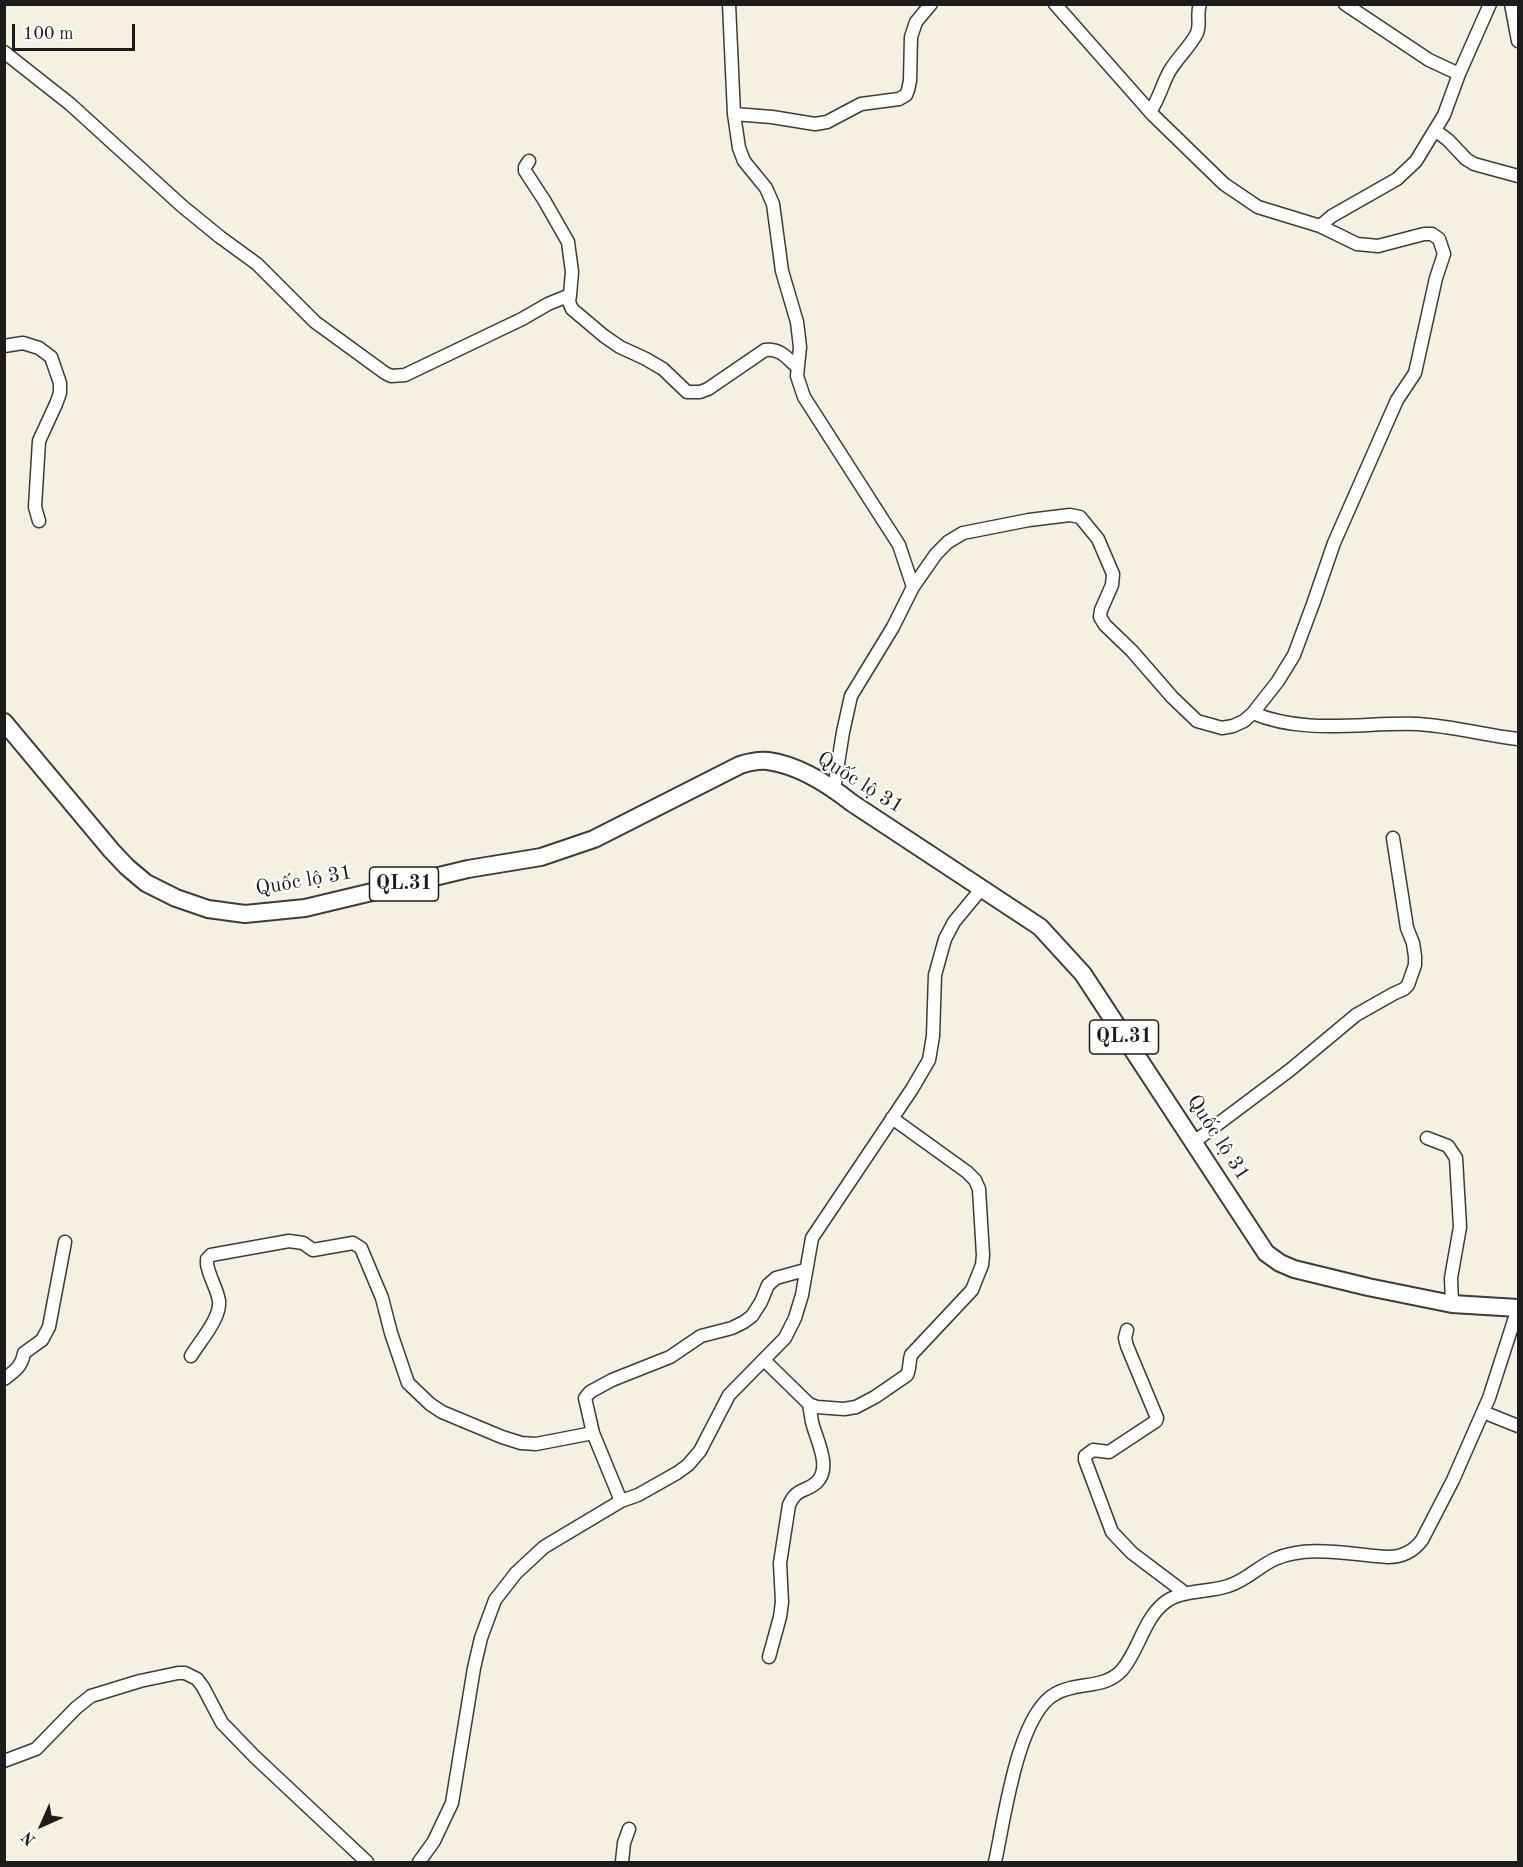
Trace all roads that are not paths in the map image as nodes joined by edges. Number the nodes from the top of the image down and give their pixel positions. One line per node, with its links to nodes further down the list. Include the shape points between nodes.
1 (729, 4): 12 (street)
2 (931, 4): 12 (street, via 916,22 911,38 910,81 906,95 899,99 861,104 826,122)
3 (1055, 4): 11 (street)
4 (1200, 4): 11 (street, via 1198,30 1170,70)
5 (1345, 4): 10 (street, via 1429,60)
6 (1490, 4): 10 (street)
7 (1511, 4): 8 (street)
8 (1518, 41)
9 (4, 52): 17 (street, via 70,104 182,206 257,264 315,322 391,376 405,375)
10 (1459, 74): 13 (street)
11 (1150, 112): 16 (street, via 1224,184 1258,207)
12 (734, 114): 19 (street, via 744,161 766,188 773,204 782,271 797,322 800,347)
13 (1436, 131): 15 (street, via 1474,164); 16 (street, via 1416,161 1397,179)
14 (529, 161): 17 (street, via 525,171 568,242)
15 (1518, 176)
16 (1320, 226): 22 (street, via 1357,244 1377,246 1431,234 1439,239 1444,254 1415,373 1397,400 1334,543 1294,655)
17 (570, 295): 19 (street, via 572,309 597,330 663,369 687,392 708,389 765,350 782,353)
18 (4, 346): 20 (street, via 23,343 39,348 51,357 60,383 56,404 39,441 35,507)
19 (796, 368): 21 (street, via 804,397 899,545)
20 (39, 521)
21 (913, 587): 22 (street, via 942,548 963,533 1029,520 1080,517 1098,539 1113,574 1101,610 1105,625 1197,720 1222,728); 25 (street, via 851,696)
22 (1253, 713): 24 (street, via 1284,723 1419,724)
23 (4, 722): 25 (highway, Quốc lộ 31 / QL.31, via 111,850 146,883 208,909 245,914 305,908 468,869 535,858 594,839 752,761 781,764)
24 (1518, 739)
25 (834, 789): 27 (highway, Quốc lộ 31 / QL.31)
26 (1393, 838): 30 (street, via 1415,956 1408,985 1356,1015)
27 (982, 888): 28 (street, via 945,939 935,975 929,1060); 30 (highway, Quốc lộ 31 / QL.31, via 1040,927 1083,974)
28 (892, 1118): 32 (street, via 812,1238); 39 (street, via 975,1180 979,1188 982,1265 966,1299 911,1355 907,1375 856,1407)
29 (1427, 1138): 33 (street, via 1448,1146 1456,1158 1460,1227 1451,1278)
30 (1194, 1142): 33 (highway, Quốc lộ 31 / QL.31, via 1266,1252 1280,1263)
31 (65, 1242): 38 (street, via 49,1327 42,1340 24,1353 19,1366)
32 (806, 1270): 37 (street, via 790,1329); 42 (street, via 776,1278 744,1322 701,1336 669,1357 590,1392 585,1398)
33 (1452, 1304): 34 (highway, Quốc lộ 31 / QL.31)
34 (1518, 1308): 40 (street)
35 (1127, 1330): 44 (street, via 1127,1346 1157,1418 1109,1452 1093,1450 1085,1460 1112,1532 1132,1553)
36 (191, 1356): 42 (street, via 219,1308 207,1264 211,1255 289,1241 303,1243 313,1250 353,1243 361,1248 382,1298 408,1383 430,1404 521,1443 536,1444)
37 (764, 1360): 39 (street); 43 (street, via 729,1395 694,1458 677,1473)
38 (4, 1379)
39 (809, 1404): 45 (street, via 823,1466 821,1477 797,1492 789,1505 780,1563 782,1602)
40 (1483, 1412): 41 (street); 44 (street, via 1453,1480 1422,1540 1411,1552 1396,1557 1294,1552 1273,1560 1237,1583)
41 (1518, 1426)
42 (592, 1433): 43 (street)
43 (621, 1502): 49 (street, via 544,1547 495,1600 474,1668 452,1803)
44 (1185, 1593): 51 (street, via 1161,1606 1121,1671 1101,1683 1056,1693 1045,1703 1018,1754)
45 (769, 1657)
46 (4, 1761): 48 (street, via 40,1745 91,1696 140,1680 185,1673 203,1686 222,1723)
47 (629, 1829): 50 (street)
48 (368, 1863)
49 (419, 1863)
50 (622, 1863)
51 (995, 1863)

